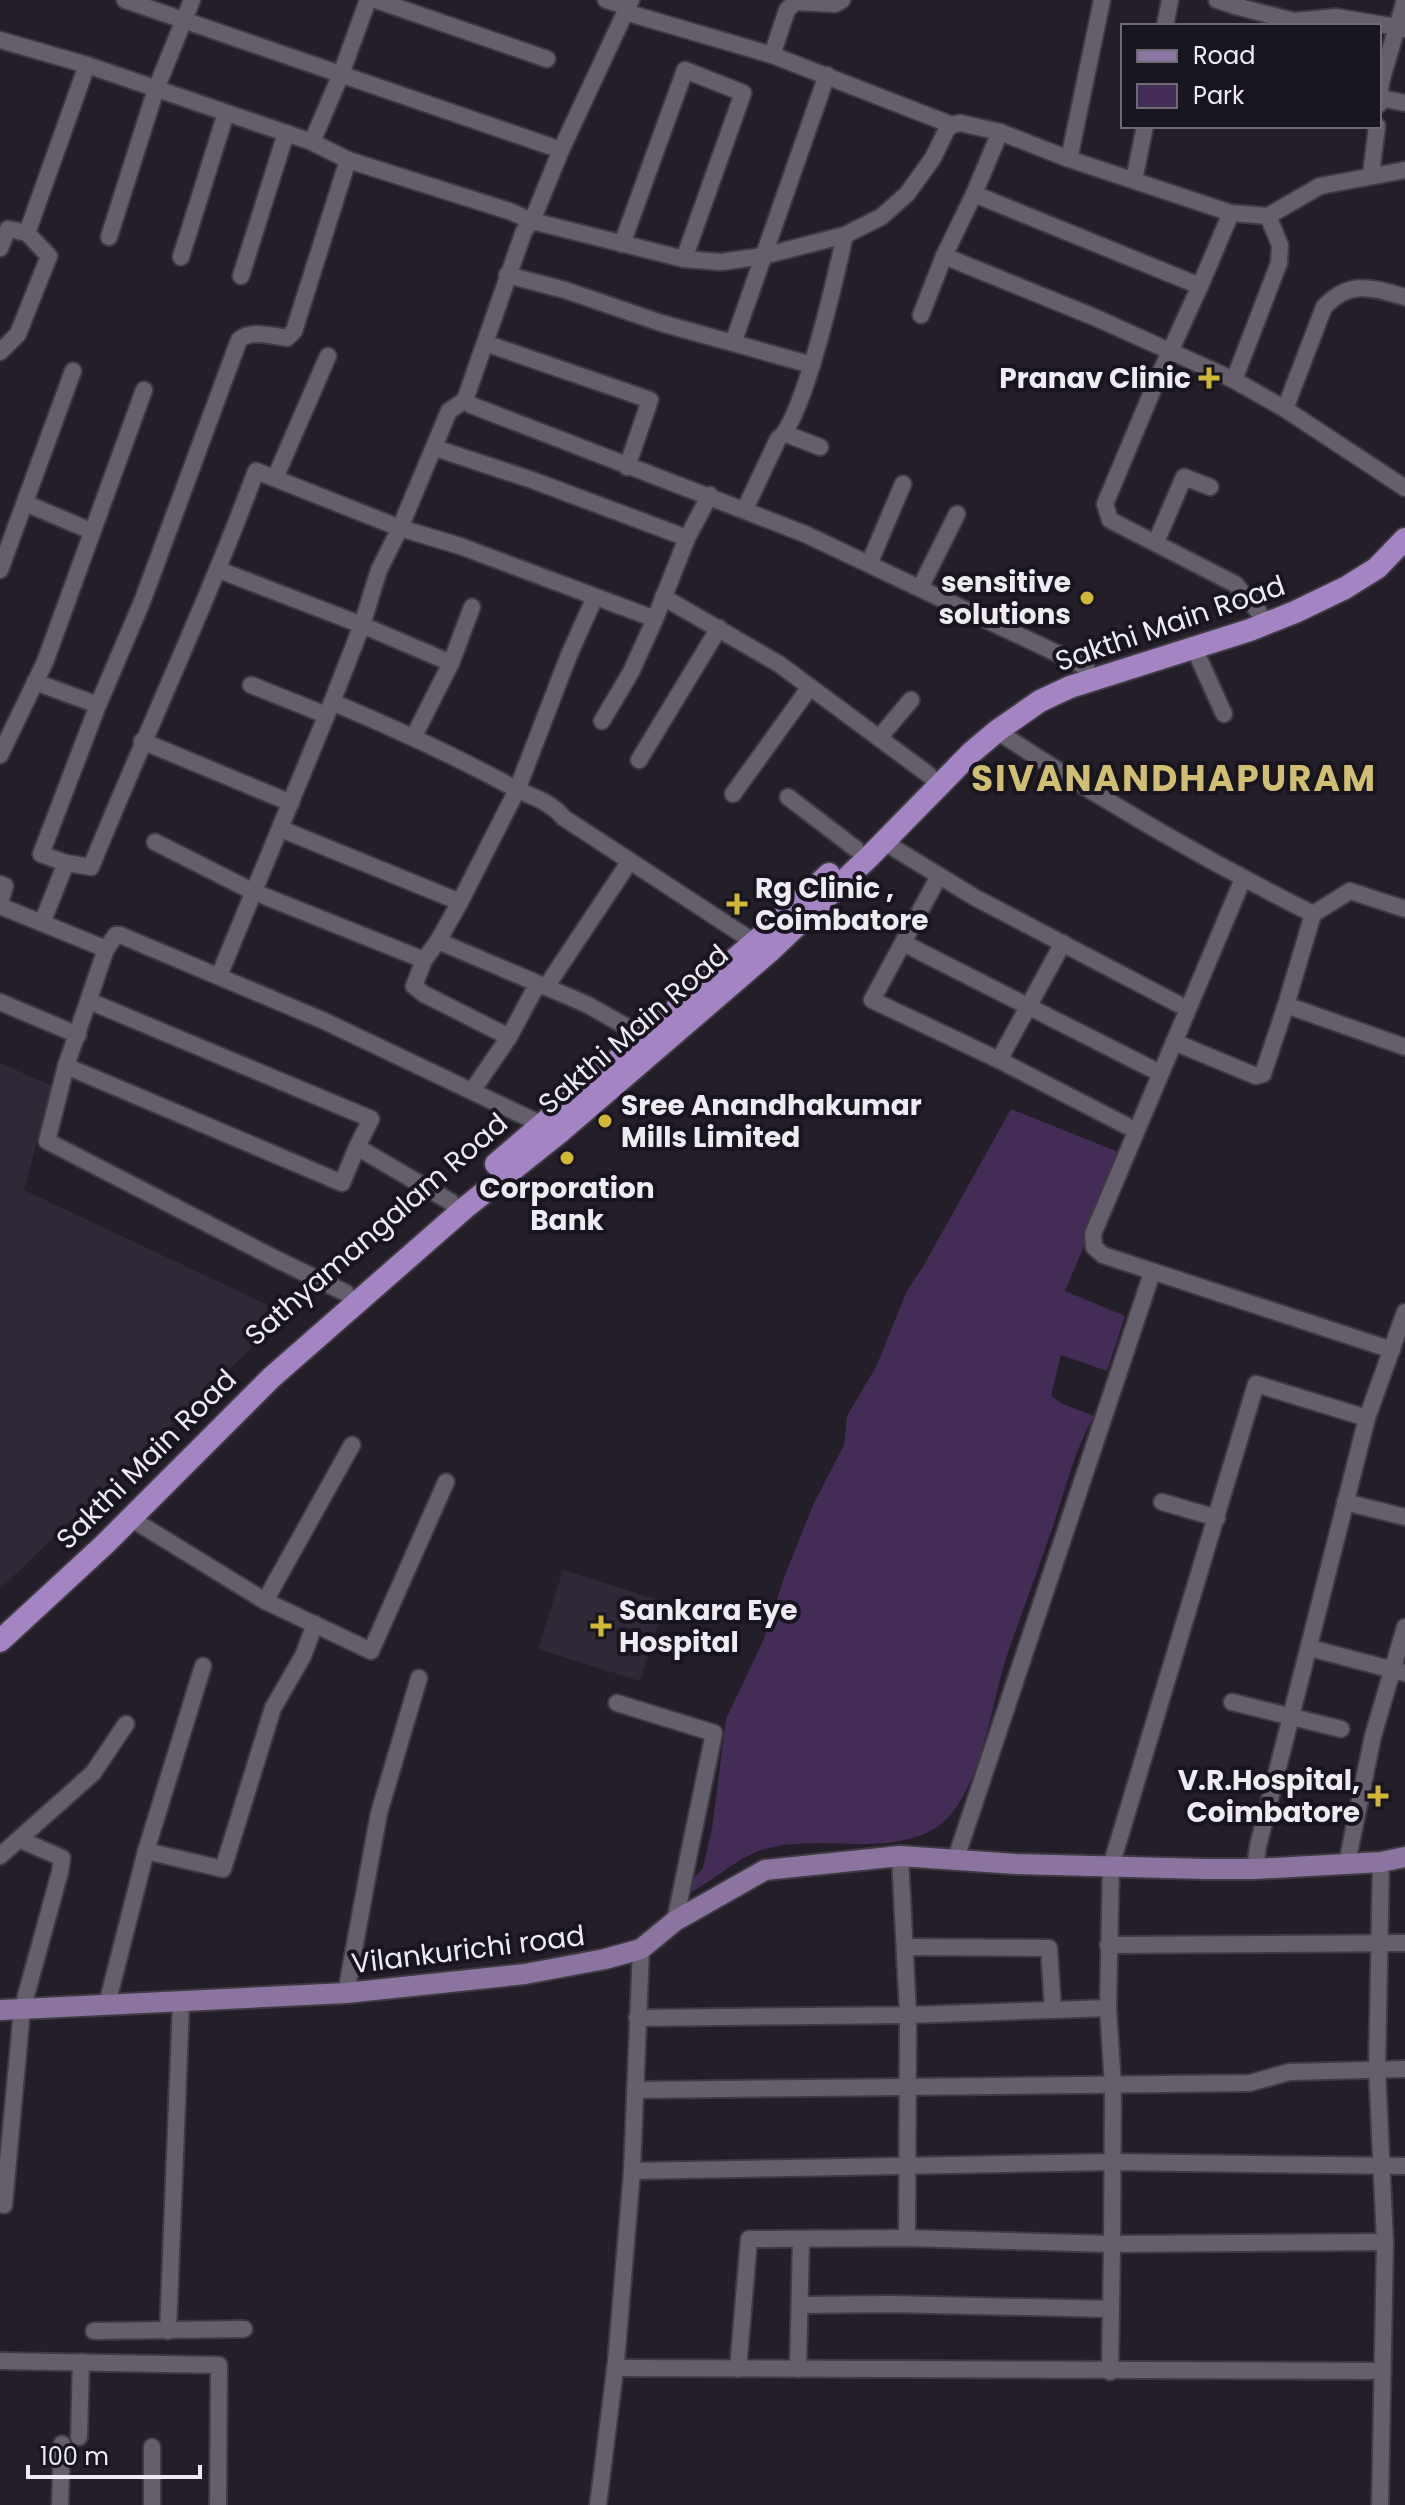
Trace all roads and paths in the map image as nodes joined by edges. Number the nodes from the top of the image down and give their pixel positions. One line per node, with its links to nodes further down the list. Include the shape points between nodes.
1 (125, 0): 13 (street)
2 (192, 0): 13 (street)
3 (368, 0): 22 (street)
4 (376, 0): 20 (street)
5 (606, 0): 12 (street)
6 (842, 0): 19 (street, via 795,2 787,10)
7 (1102, 0): 36 (street)
8 (1170, 0): 14 (street)
9 (1217, 0): 11 (street)
10 (1405, 0): 17 (street)
11 (1237, 3): 15 (street, via 1294,21 1336,17)
12 (628, 6): 19 (street); 35 (street)
13 (184, 20): 22 (street); 25 (street)
14 (1165, 24)
15 (1377, 24)
16 (1381, 25): 17 (street)
17 (1401, 28): 24 (street)
18 (0, 40): 21 (street)
19 (772, 55): 23 (street)
20 (547, 59)
21 (87, 65): 25 (street); 46 (street)
22 (341, 74): 34 (street); 35 (street)
23 (827, 75): 29 (street); 51 (street)
24 (1381, 82)
25 (156, 89): 28 (street); 48 (street)
26 (1381, 101): 27 (street)
27 (1405, 103)
28 (226, 113): 33 (street); 53 (street)
29 (952, 125): 32 (street); 47 (street, via 907,194 881,217)
30 (1145, 128): 40 (street)
31 (1377, 128): 39 (street)
32 (1000, 132): 36 (street); 41 (street)
33 (286, 133): 34 (street); 56 (street)
34 (312, 142): 37 (street)
35 (561, 150): 44 (street)
36 (1069, 159): 40 (street)
37 (348, 160): 44 (street); 107 (street, via 294,331 287,338 253,333 239,340)
38 (1405, 170): 39 (street)
39 (1371, 175): 43 (street, via 1320,186)
40 (1134, 180): 42 (street)
41 (974, 194): 52 (street); 57 (street)
42 (1231, 213): 43 (street); 57 (street)
43 (1268, 216): 67 (street, via 1280,245 1279,263)
44 (532, 221): 49 (street); 55 (street)
45 (4, 229): 46 (street); 50 (street)
46 (27, 233): 62 (street, via 49,256 18,334)
47 (845, 235): 51 (street); 65 (street)
48 (109, 237)
49 (622, 244): 54 (street); 54 (street, via 685,70 743,93)
50 (0, 248)
51 (763, 256): 54 (street, via 721,262); 61 (street)
52 (944, 256): 59 (street); 63 (street)
53 (181, 257)
54 (684, 259)
55 (507, 275): 60 (street); 61 (street)
56 (241, 276)
57 (1200, 286): 63 (street)
58 (1405, 297): 70 (street, via 1361,285 1331,299)
59 (921, 315)
60 (485, 343): 69 (street); 74 (street, via 650,400)
61 (733, 343): 65 (street)
62 (0, 352)
63 (1172, 353): 67 (street); 88 (street, via 1105,504 1110,520)
64 (328, 356): 75 (street)
65 (812, 365): 71 (street)
66 (73, 371): 80 (street)
67 (1234, 380): 70 (street)
68 (144, 390): 85 (street)
69 (465, 400): 73 (street, via 449,411); 74 (street)
70 (1285, 409): 78 (street)
71 (786, 434): 72 (street); 81 (street, via 778,439)
72 (820, 447)
73 (435, 448): 84 (street); 86 (street)
74 (627, 467): 79 (street)
75 (275, 478): 84 (street); 91 (street, via 256,471)
76 (903, 484): 89 (street)
77 (1210, 487): 88 (street, via 1184,477)
78 (1405, 488)
79 (710, 495): 81 (street); 86 (street)
80 (25, 503): 85 (street); 90 (street)
81 (745, 509): 89 (street)
82 (957, 514): 92 (street)
83 (1405, 522): 96 (highway, Sathyamangalam Road, via 1366,560 1336,579)
84 (400, 528): 93 (street); 98 (street, via 379,570)
85 (91, 531): 103 (street)
86 (687, 538): 94 (street)
87 (1405, 539): 100 (highway, Sakthi Main Road, via 1377,568 1345,588 1261,626)
88 (1156, 542): 96 (street, via 1235,584)
89 (869, 564): 92 (street)
90 (0, 570)
91 (219, 570): 98 (street); 114 (street)
92 (920, 588): 102 (street)
93 (595, 597): 97 (street); 118 (street)
94 (663, 597): 97 (street); 99 (street)
95 (472, 607): 101 (street)
96 (1259, 612): 102 (highway, Sathyamangalam Road)
97 (655, 619): 110 (street)
98 (362, 625): 101 (street); 108 (street)
99 (719, 628): 105 (street); 116 (street)
100 (1194, 648): 109 (street); 111 (highway, Sakthi Main Road, via 1070,687)
101 (451, 663): 112 (street)
102 (1086, 667): 117 (highway, Sathyamangalam Road, via 1035,691 987,723)
103 (35, 682): 107 (street); 115 (street)
104 (251, 685): 108 (street)
105 (810, 687): 113 (street); 119 (street)
106 (911, 700): 113 (street)
107 (98, 705): 127 (street, via 41,854)
108 (329, 709): 112 (street); 121 (street)
109 (1224, 714)
110 (602, 721)
111 (997, 731): 124 (highway, Sakthi Main Road); 129 (street, via 1097,797)
112 (414, 736): 118 (street)
113 (879, 738): 117 (street)
114 (142, 741): 121 (street); 127 (street, via 91,867)
115 (0, 755)
116 (639, 760)
117 (929, 775): 125 (highway, Sathyamangalam Road)
118 (517, 790): 126 (street, via 552,804 564,818); 132 (street)
119 (733, 794)
120 (788, 797): 125 (street)
121 (291, 803): 122 (street)
122 (281, 829): 131 (street); 132 (street)
123 (155, 842): 131 (street)
124 (884, 842): 128 (street); 137 (highway, Sakthi Main Road)
125 (856, 849): 137 (highway, Sathyamangalam Road)
126 (630, 861): 137 (street); 144 (street)
127 (66, 863): 136 (street)
128 (939, 876): 139 (street); 140 (street)
129 (1243, 879): 135 (street); 153 (street)
130 (0, 884): 133 (street, via 5,886)
131 (254, 892): 142 (street); 143 (street)
132 (460, 902): 138 (street)
133 (0, 905): 136 (street)
134 (1405, 909): 135 (street, via 1350,891)
135 (1313, 914): 148 (street)
136 (42, 923): 141 (street)
137 (769, 937): 152 (highway, Sathyamangalam Road); 173 (highway, Sakthi Main Road, via 560,1132 272,1377)
138 (438, 941): 142 (street); 144 (street)
139 (903, 943): 149 (street); 155 (street, via 872,1000)
140 (1063, 943): 147 (street); 149 (street)
141 (106, 949): 143 (street, via 120,935); 145 (street)
142 (424, 960): 151 (street, via 414,986)
143 (219, 976): 158 (street)
144 (541, 986): 151 (street); 152 (street)
145 (89, 1001): 150 (street); 161 (street, via 371,1119)
146 (0, 1002): 150 (street)
147 (1178, 1004)
148 (1286, 1005): 153 (street, via 1263,1074 1256,1076); 154 (street)
149 (1028, 1006): 155 (street); 157 (street)
150 (78, 1035): 156 (street)
151 (509, 1037): 158 (street)
152 (645, 1037): 159 (highway, Sathyamangalam Road)
153 (1174, 1042): 163 (street, via 1093,1234 1094,1247 1103,1255)
154 (1405, 1047)
155 (999, 1060): 160 (street)
156 (66, 1066): 161 (street, via 342,1183); 164 (street, via 47,1141)
157 (1152, 1069)
158 (472, 1091): 159 (street)
159 (543, 1125): 162 (highway, Sathyamangalam Road)
160 (1127, 1126)
161 (357, 1147): 162 (street)
162 (451, 1202): 164 (highway, Sathyamangalam Road)
163 (1152, 1273): 166 (street); 194 (street)
164 (346, 1293): 176 (highway, Sathyamangalam Road, via 273,1355 94,1537)
165 (1405, 1312): 166 (street)
166 (1392, 1350): 167 (street)
167 (1367, 1418): 171 (street); 174 (street, via 1256,1384)
168 (352, 1445): 175 (street)
169 (446, 1482): 177 (street, via 371,1651)
170 (1162, 1502): 174 (street)
171 (1345, 1502): 172 (street); 180 (street)
172 (1405, 1517)
173 (130, 1518): 175 (street); 179 (highway, Sakthi Main Road)
174 (1217, 1518): 197 (street)
175 (265, 1601): 177 (street)
176 (0, 1624)
177 (315, 1624): 190 (street, via 273,1708 223,1869)
178 (1405, 1627): 182 (street)
179 (0, 1641)
180 (1310, 1648): 182 (street); 186 (street)
181 (203, 1666): 190 (street)
182 (1399, 1672): 196 (street, via 1373,1736)
183 (419, 1678): 205 (street, via 379,1813)
184 (1232, 1702): 186 (street)
185 (617, 1703): 199 (street, via 714,1733)
186 (1292, 1717): 188 (street); 198 (street)
187 (126, 1724): 189 (street, via 93,1773)
188 (1341, 1729)
189 (21, 1840): 191 (street); 210 (street, via 62,1858)
190 (146, 1851): 207 (street)
191 (0, 1856)
192 (900, 1856): 194 (main road, Vilankurichi road); 199 (main road, Vilankurichi road, via 765,1870); 203 (street)
193 (1405, 1857): 195 (main road, Vilankurichi road)
194 (955, 1861): 197 (main road, Vilankurichi road)
195 (1381, 1862): 196 (main road, Vilankurichi road); 201 (street)
196 (1347, 1863): 198 (main road, Vilankurichi road)
197 (1111, 1866): 198 (main road, Vilankurichi road); 202 (street)
198 (1255, 1869)
199 (675, 1921): 204 (main road, Vilankurichi road)
200 (1405, 1943): 201 (street)
201 (1378, 1944): 202 (street); 214 (street)
202 (1108, 1945): 208 (street)
203 (905, 1947): 211 (street, via 1049,1948); 212 (street)
204 (641, 1949): 205 (main road, Vilankurichi road, via 525,1974); 213 (street)
205 (346, 1993): 206 (main road, Vilankurichi road)
206 (181, 2003): 207 (main road, Vilankurichi road); 233 (street)
207 (107, 2004): 210 (main road, Vilankurichi road)
208 (1108, 2008): 211 (street); 216 (street)
209 (0, 2010): 210 (main road, Vilankurichi road)
210 (22, 2010): 224 (street)
211 (1053, 2010): 212 (street)
212 (908, 2015): 213 (street); 217 (street)
213 (637, 2018): 218 (street)
214 (1377, 2069): 215 (street); 216 (street, via 1289,2072 1250,2083); 221 (street)
215 (1405, 2069)
216 (1113, 2086): 217 (street); 219 (street)
217 (907, 2088): 218 (street); 220 (street)
218 (635, 2090): 223 (street)
219 (1113, 2162): 220 (street); 221 (street); 228 (street)
220 (905, 2165): 223 (street); 225 (street)
221 (1383, 2165): 222 (street); 227 (street)
222 (1405, 2166)
223 (632, 2171): 236 (street)
224 (4, 2205)
225 (907, 2238): 226 (street); 228 (street)
226 (801, 2240): 229 (street); 237 (street, via 749,2239)
227 (1385, 2242): 228 (street); 239 (street)
228 (1112, 2244): 230 (street)
229 (801, 2305): 230 (street); 238 (street)
230 (1111, 2309): 240 (street)
231 (244, 2329): 233 (street)
232 (94, 2331): 233 (street)
233 (168, 2331)
234 (0, 2361): 235 (street)
235 (81, 2362): 241 (street); 246 (street, via 219,2365)
236 (615, 2368): 237 (street); 247 (street)
237 (738, 2369): 238 (street)
238 (798, 2369): 240 (street)
239 (1382, 2371): 240 (street); 248 (street)
240 (1110, 2372)
241 (79, 2437)
242 (62, 2444): 244 (street)
243 (152, 2447): 245 (street)
244 (60, 2505)
245 (152, 2505)
246 (218, 2505)
247 (598, 2505)
248 (1380, 2505)

